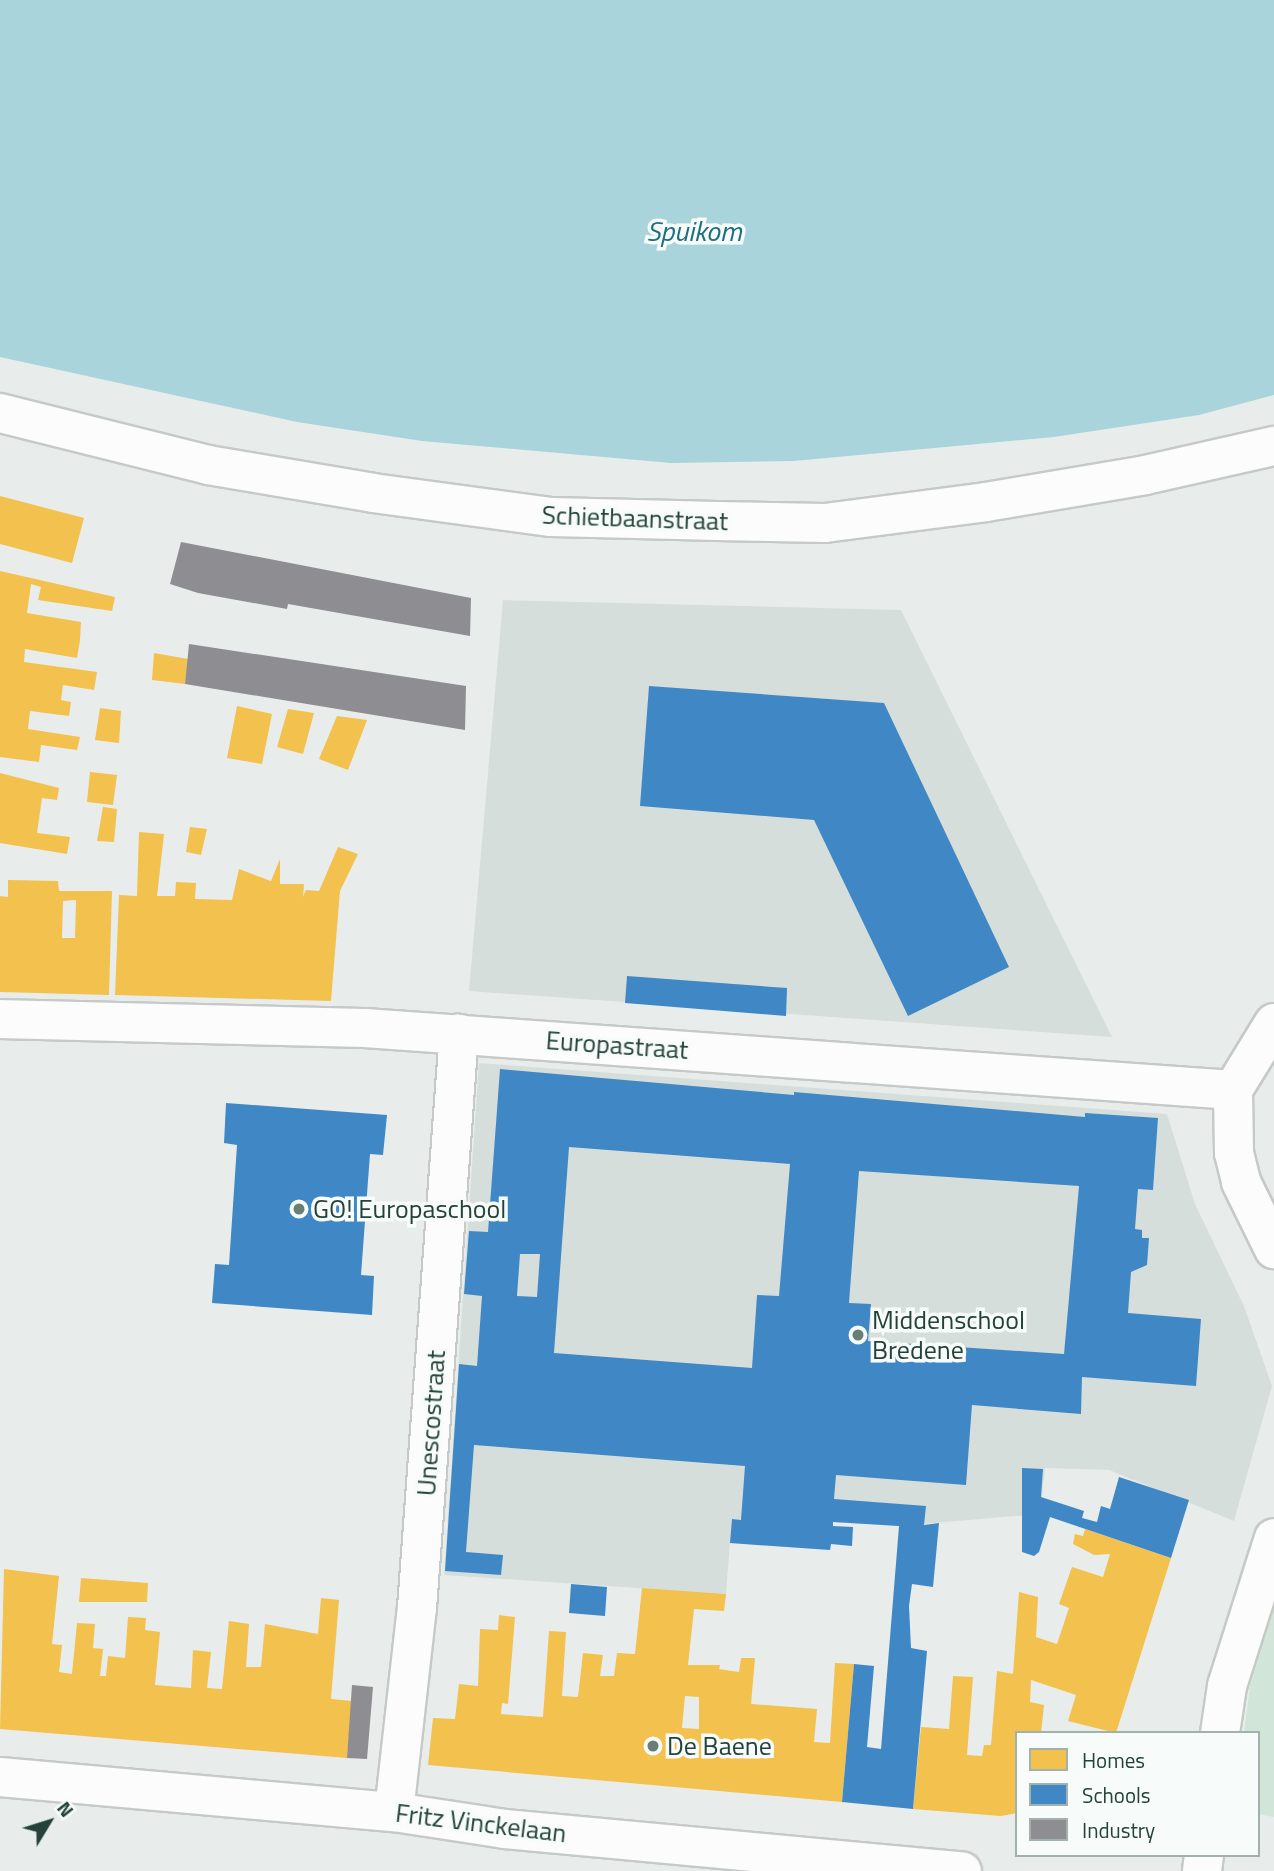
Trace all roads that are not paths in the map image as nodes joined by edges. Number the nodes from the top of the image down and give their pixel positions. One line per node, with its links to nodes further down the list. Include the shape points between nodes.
1 (0, 413): 2 (street, Schietbaanstraat, via 208,465 373,493 551,517 718,522 825,523 986,502 1145,475)
2 (1274, 446)
3 (0, 1019): 5 (street, Europastraat)
4 (1274, 1023): 6 (street)
5 (459, 1034): 6 (street, Europastraat); 11 (street, Unescostraat, via 417,1608)
6 (1233, 1090): 7 (street, via 1236,1163)
7 (1274, 1249)
8 (1274, 1538): 9 (street, via 1227,1686)
9 (1220, 1731)
10 (0, 1777): 11 (street, Fritz Vinckelaan)
11 (394, 1812): 12 (street, Fritz Vinckelaan, via 505,1829)
12 (962, 1871)

